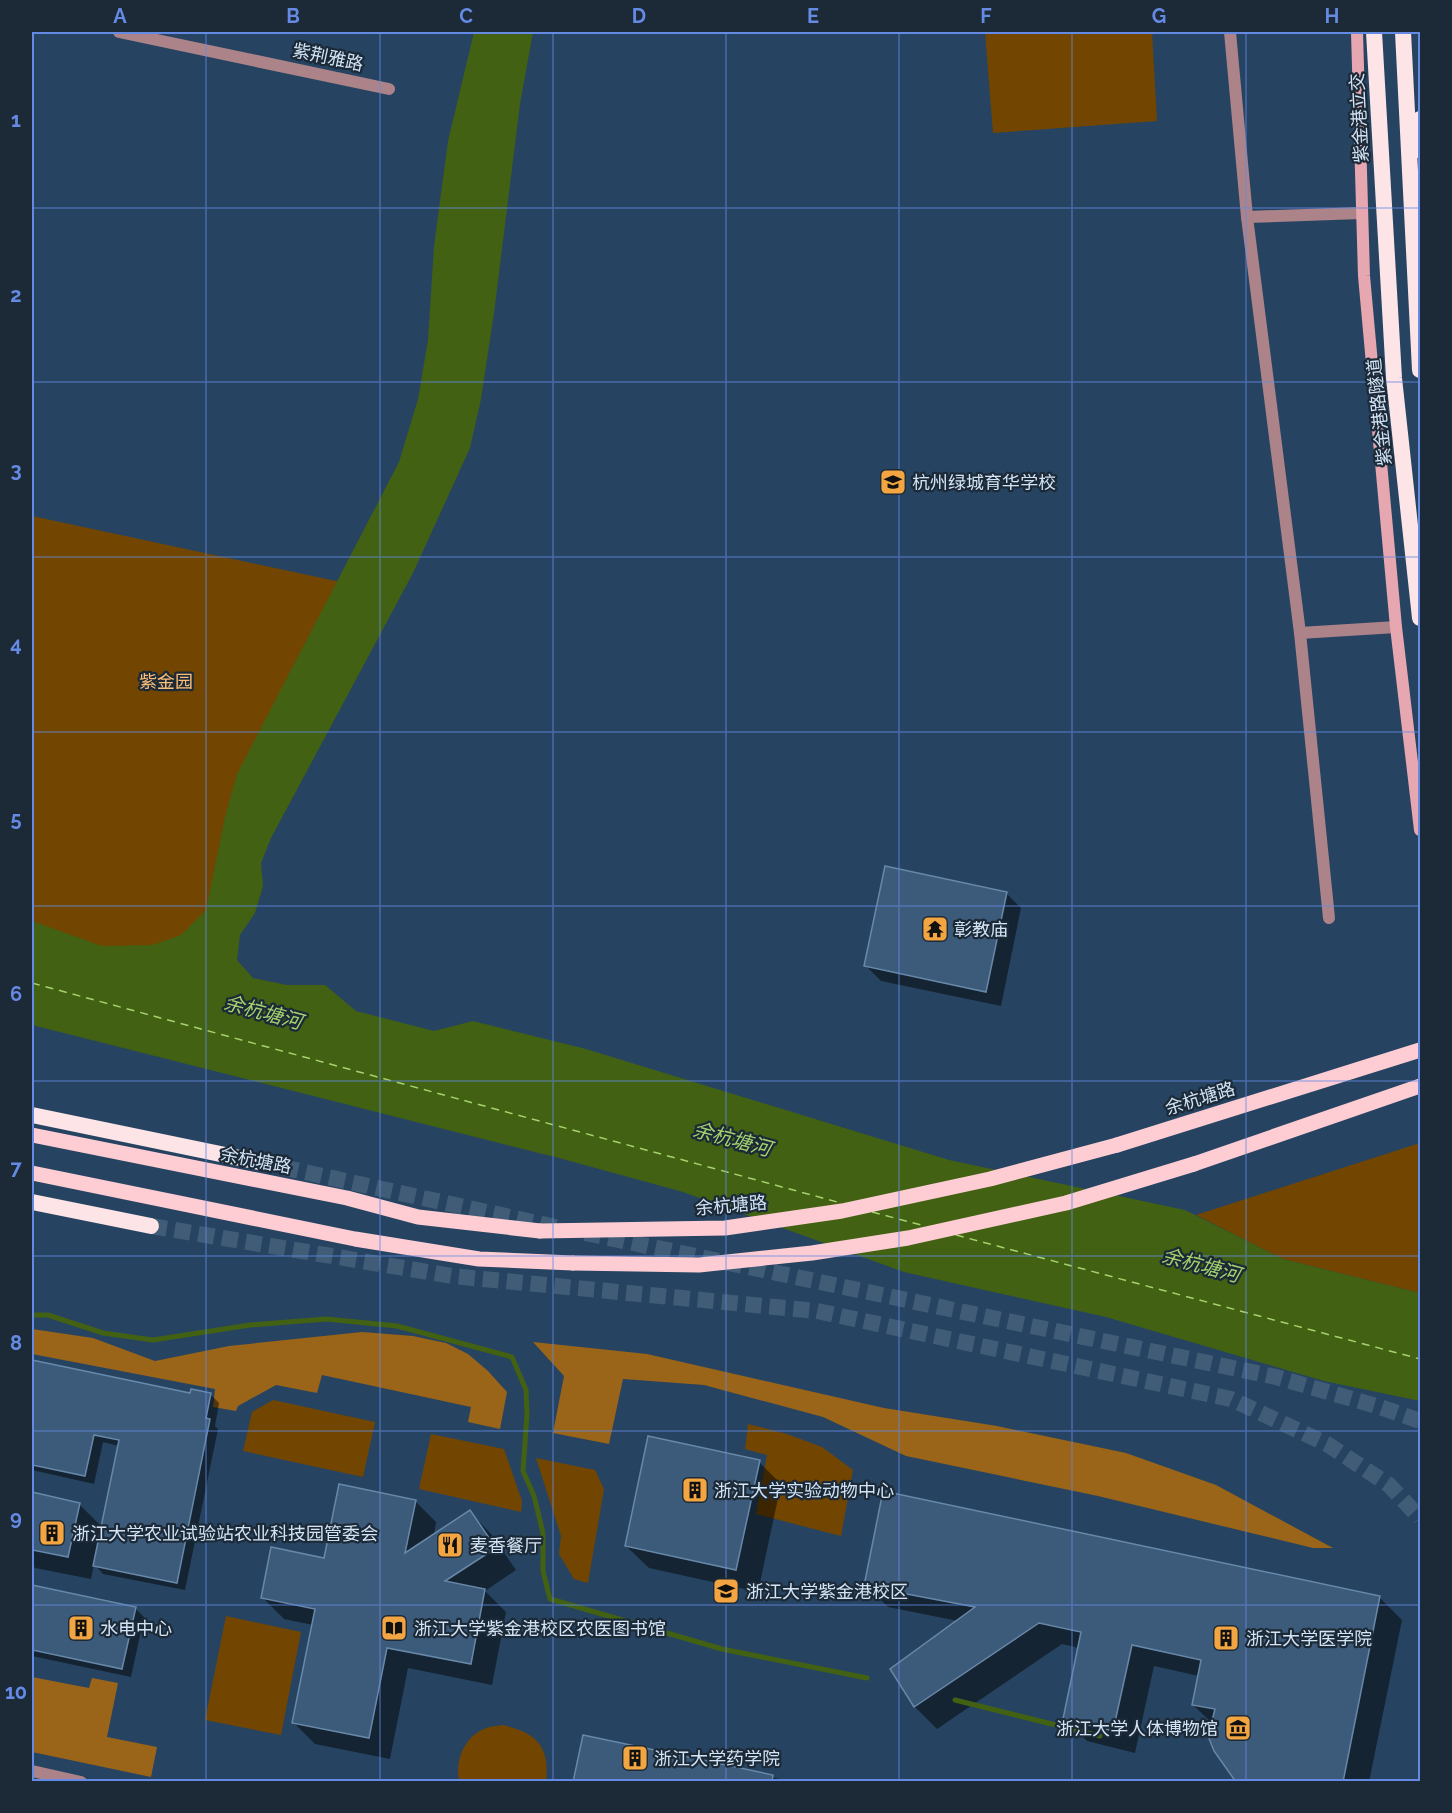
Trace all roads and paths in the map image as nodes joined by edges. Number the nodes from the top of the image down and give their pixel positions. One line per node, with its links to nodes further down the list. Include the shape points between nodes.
1 (118, 32): 6 (street, 紫荆雅路)
2 (1230, 32): 11 (street)
3 (1357, 32): 10 (main road)
4 (1374, 32): 8 (highway, 紫金港立交)
5 (1403, 32): 9 (highway)
6 (389, 88)
7 (1420, 119): 9 (highway)
8 (1384, 202): 15 (highway, 紫金港路隧道, via 1394,378)
9 (1412, 202): 13 (highway)
10 (1361, 213): 11 (street); 16 (main road)
11 (1247, 217): 17 (street)
12 (1420, 284): 13 (highway)
13 (1417, 305): 14 (highway)
14 (1420, 370)
15 (1420, 618)
16 (1396, 627): 17 (street); 18 (main road)
17 (1300, 633): 19 (street)
18 (1420, 830)
19 (1329, 918)
20 (1420, 1050): 23 (main road, 余杭塘路, bridge, via 1117,1145 990,1179 842,1211 725,1228 540,1231 418,1217 347,1198)
21 (1420, 1086): 25 (main road, bridge, via 1194,1164 1066,1203 887,1241 699,1265 479,1259 355,1239)
22 (32, 1115): 24 (highway)
23 (32, 1135)
24 (259, 1162)
25 (32, 1173)
26 (32, 1202): 27 (highway)
27 (151, 1226)
28 (32, 1771): 29 (street)
29 (81, 1782)

